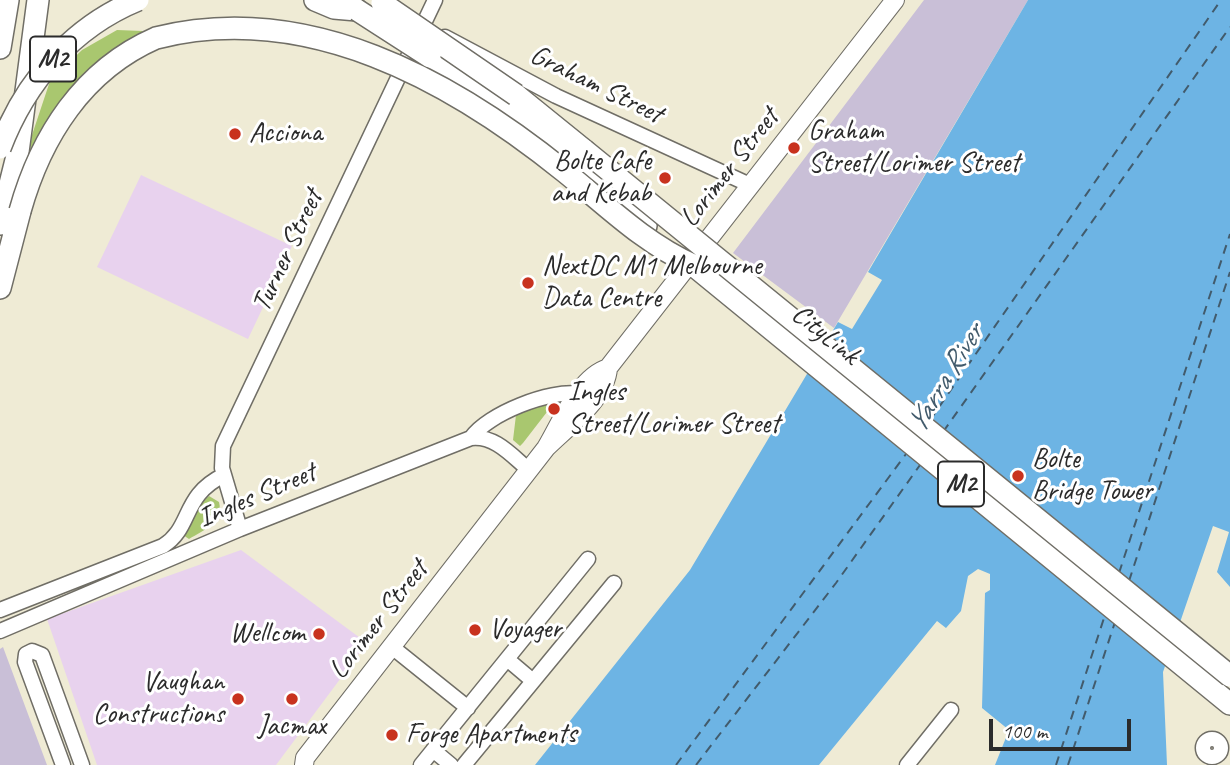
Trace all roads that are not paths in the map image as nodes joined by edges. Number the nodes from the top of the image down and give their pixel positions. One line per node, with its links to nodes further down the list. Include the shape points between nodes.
1 (8, 0): 10 (highway)
2 (38, 0): 13 (highway)
3 (138, 0): 11 (highway, M2, bridge, via 89,27 39,74)
4 (315, 0): 8 (highway, M2, via 334,8)
5 (377, 0): 31 (highway, CityLink / M2, bridge, via 516,95)
6 (435, 0): 9 (street, Turner Street)
7 (895, 0): 12 (main road, Lorimer Street)
8 (348, 5): 16 (highway, CityLink / M2, bridge, via 510,116)
9 (422, 25): 12 (street, Graham Street, via 556,96); 23 (street, Turner Street, via 226,440 221,456)
10 (0, 48)
11 (0, 148)
12 (750, 185): 18 (main road, Lorimer Street)
13 (10, 190): 14 (highway); 15 (highway)
14 (0, 224)
15 (0, 237)
16 (693, 265): 17 (highway, M2, bridge, via 662,251 539,151 426,74 337,29 302,19 237,16 186,26 143,43 102,72 71,104 33,169); 33 (highway, CityLink / M2)
17 (0, 288)
18 (608, 368): 19 (main road, Lorimer Street, via 597,372); 21 (main road, Lorimer Street, via 607,381 583,412)
19 (579, 394): 20 (street, Ingles Street, via 539,399 491,418); 21 (main road, Lorimer Street)
20 (471, 438): 22 (street, via 496,443); 24 (street, Ingles Street)
21 (546, 448): 22 (main road, Lorimer Street)
22 (529, 470): 29 (main road, Lorimer Street)
23 (224, 475): 24 (street, Turner Street); 27 (street, Ingles Street, via 200,489 176,534 163,546)
24 (240, 529): 28 (street, Ingles Street)
25 (588, 559): 30 (street)
26 (614, 583): 32 (street)
27 (0, 610)
28 (0, 631)
29 (391, 647): 34 (street); 39 (main road, Lorimer Street)
30 (507, 659): 32 (street); 34 (street)
31 (1230, 676)
32 (533, 681): 44 (street)
33 (1230, 704)
34 (468, 708): 38 (street)
35 (951, 710): 45 (street)
36 (70, 732): 37 (street); 37 (street, via 42,655 32,650 25,663); 41 (street)
37 (53, 737): 40 (street)
38 (433, 750): 42 (street); 43 (street)
39 (301, 763)
40 (63, 765)
41 (82, 765)
42 (421, 765)
43 (451, 765)
44 (464, 765)
45 (906, 765)

